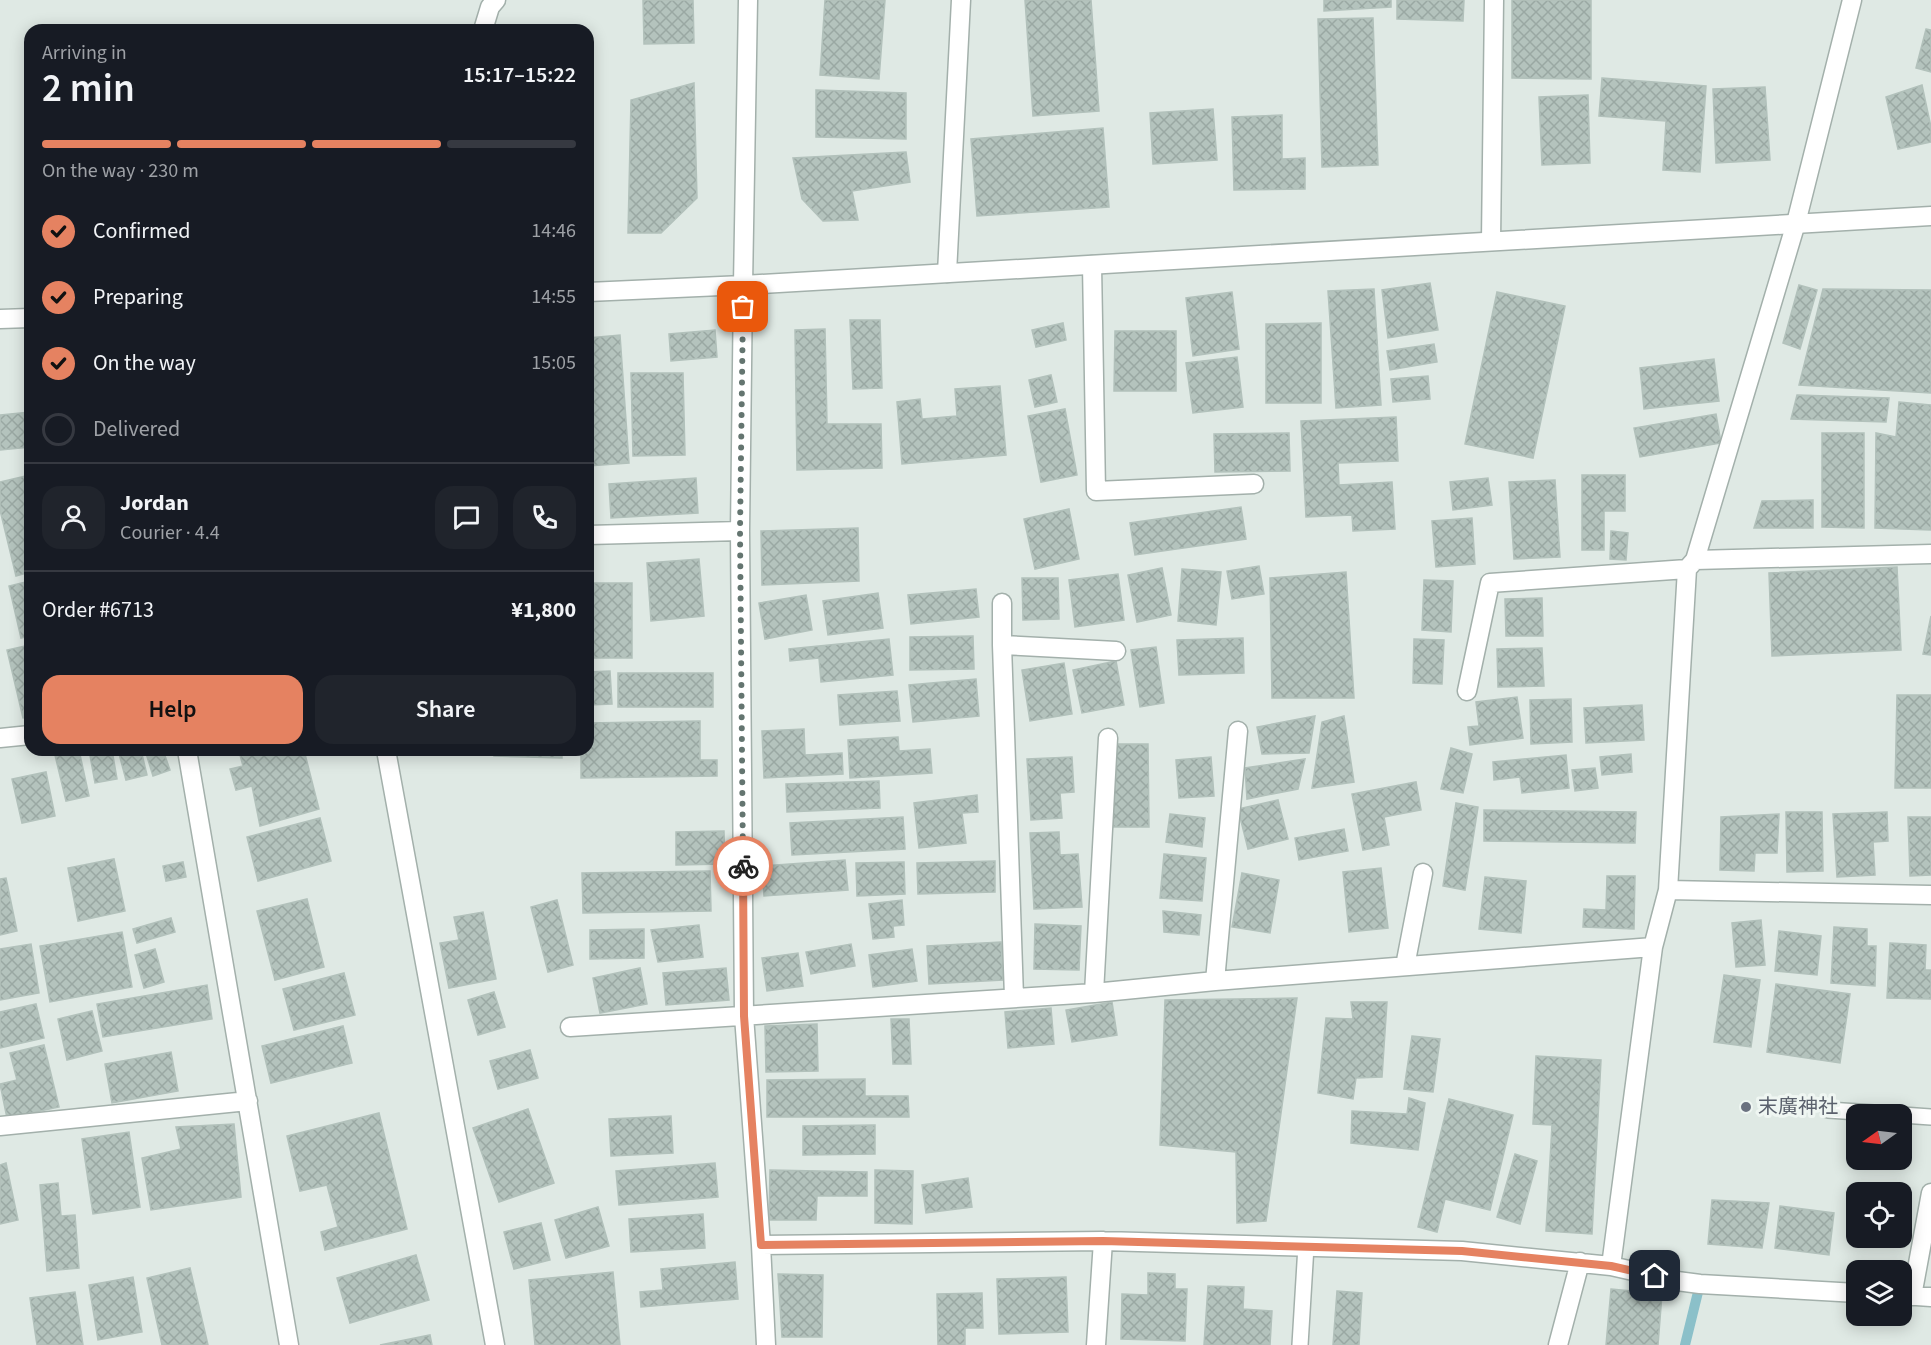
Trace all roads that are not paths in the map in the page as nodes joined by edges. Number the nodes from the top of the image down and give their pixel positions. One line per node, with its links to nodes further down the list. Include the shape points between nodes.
1 (496, 0): 6 (street)
2 (748, 0): 12 (street)
3 (960, 0): 11 (street)
4 (1494, 0): 9 (street)
5 (1852, 0): 8 (street)
6 (485, 24)
7 (1931, 216): 8 (street)
8 (1796, 224): 9 (street); 20 (street)
9 (1491, 241): 10 (street)
10 (1092, 265): 11 (street); 16 (street, via 1096,491)
11 (947, 273): 12 (street)
12 (743, 285): 13 (street); 17 (street)
13 (594, 292)
14 (24, 318): 15 (street)
15 (0, 319)
16 (1254, 484)
17 (740, 531): 18 (street); 39 (street)
18 (594, 535)
19 (1931, 554): 20 (street)
20 (1691, 564): 24 (street, via 1490,583); 32 (street)
21 (1002, 603): 22 (street)
22 (1002, 645): 23 (street); 38 (street)
23 (1116, 651)
24 (1467, 691)
25 (1238, 731): 36 (street)
26 (24, 736): 27 (street)
27 (0, 738)
28 (1108, 738): 37 (street)
29 (188, 756): 41 (street)
30 (387, 756): 58 (street)
31 (1423, 873): 35 (street)
32 (1668, 890): 33 (street); 34 (street)
33 (1931, 895)
34 (1653, 947): 35 (street); 52 (street)
35 (1406, 966): 36 (street)
36 (1215, 981): 37 (street)
37 (1094, 993): 38 (street)
38 (1014, 997): 39 (street)
39 (744, 1016): 40 (street); 49 (street)
40 (570, 1027)
41 (248, 1101): 46 (street); 57 (street)
42 (1828, 1110): 43 (lane)
43 (1846, 1111)
44 (1912, 1116): 45 (lane)
45 (1931, 1117)
46 (0, 1125)
47 (1931, 1193): 53 (street)
48 (1103, 1241): 49 (street); 50 (street); 60 (street)
49 (761, 1245): 59 (street)
50 (1306, 1246): 51 (street, via 1462,1251); 61 (lane)
51 (1580, 1262): 52 (street); 62 (street)
52 (1611, 1266): 54 (street, via 1700,1284)
53 (1912, 1274)
54 (1846, 1292)
55 (1912, 1295): 56 (street)
56 (1931, 1297)
57 (289, 1345)
58 (495, 1345)
59 (766, 1345)
60 (1096, 1345)
61 (1300, 1345)
62 (1558, 1345)

